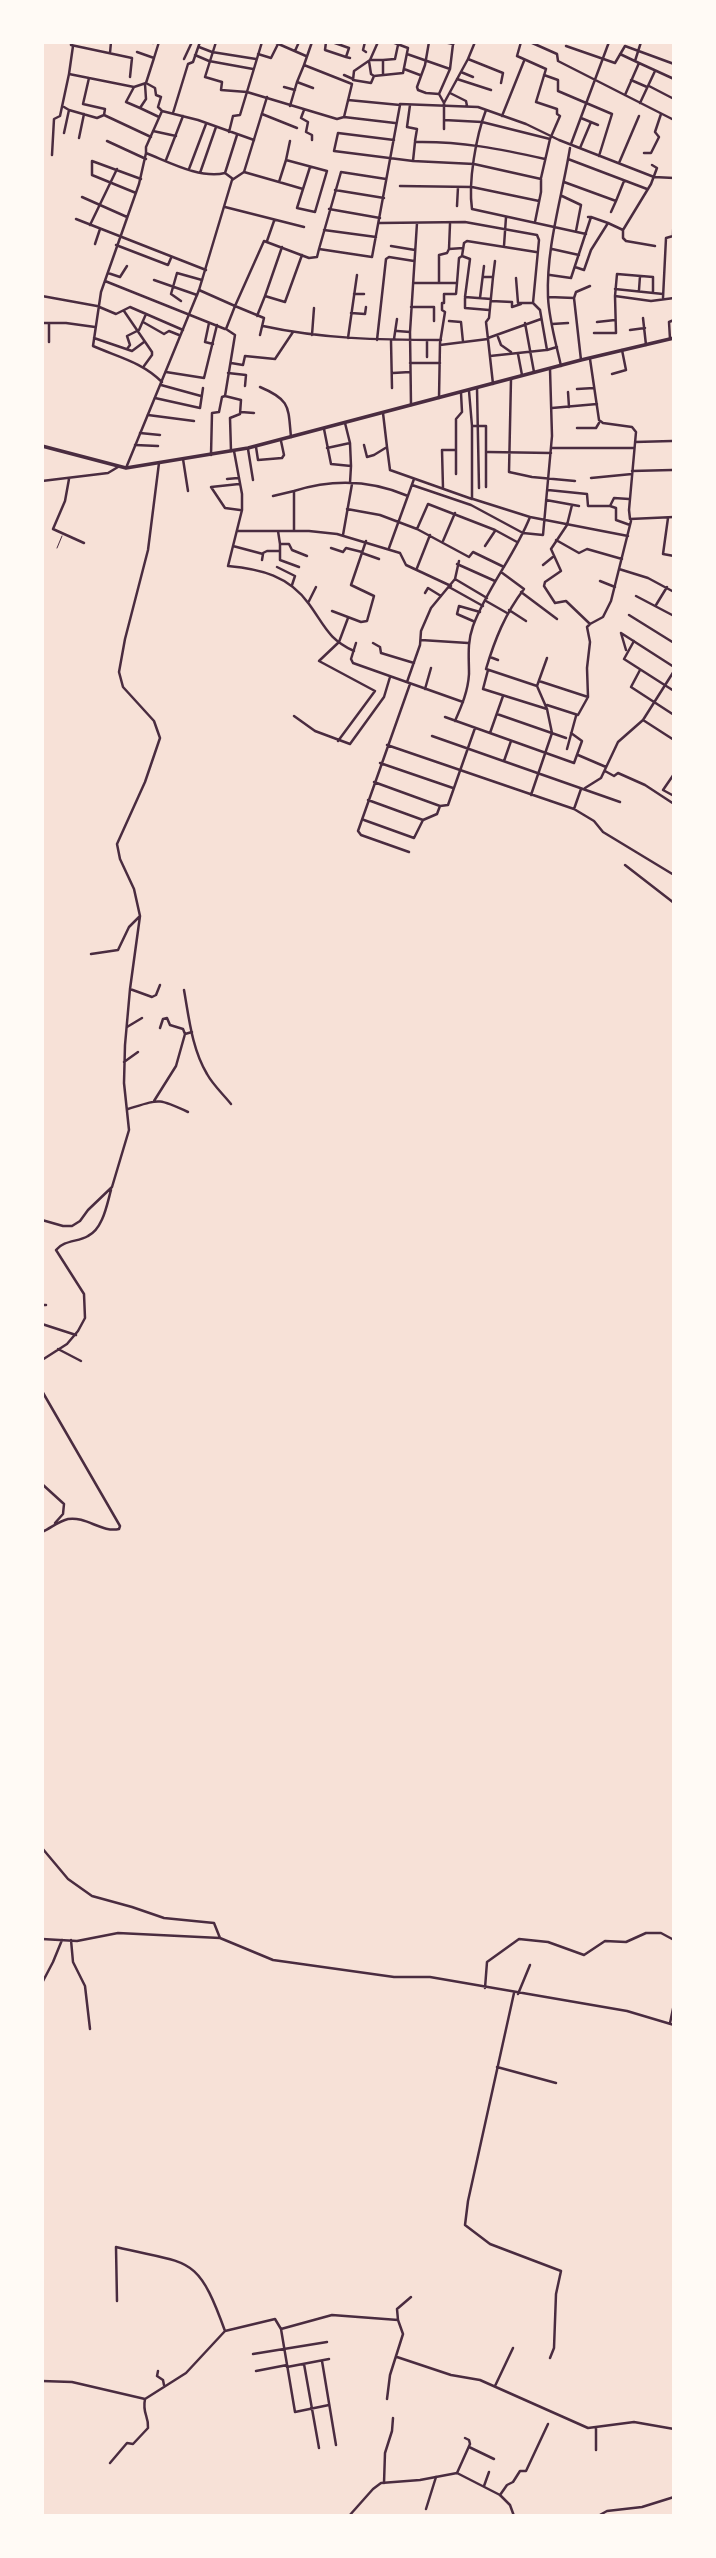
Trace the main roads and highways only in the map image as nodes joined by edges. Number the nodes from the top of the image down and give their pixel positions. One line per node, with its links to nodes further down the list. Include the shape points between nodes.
1 (672, 339): 2 (main road, via 233,451 126,468)
2 (42, 446)

